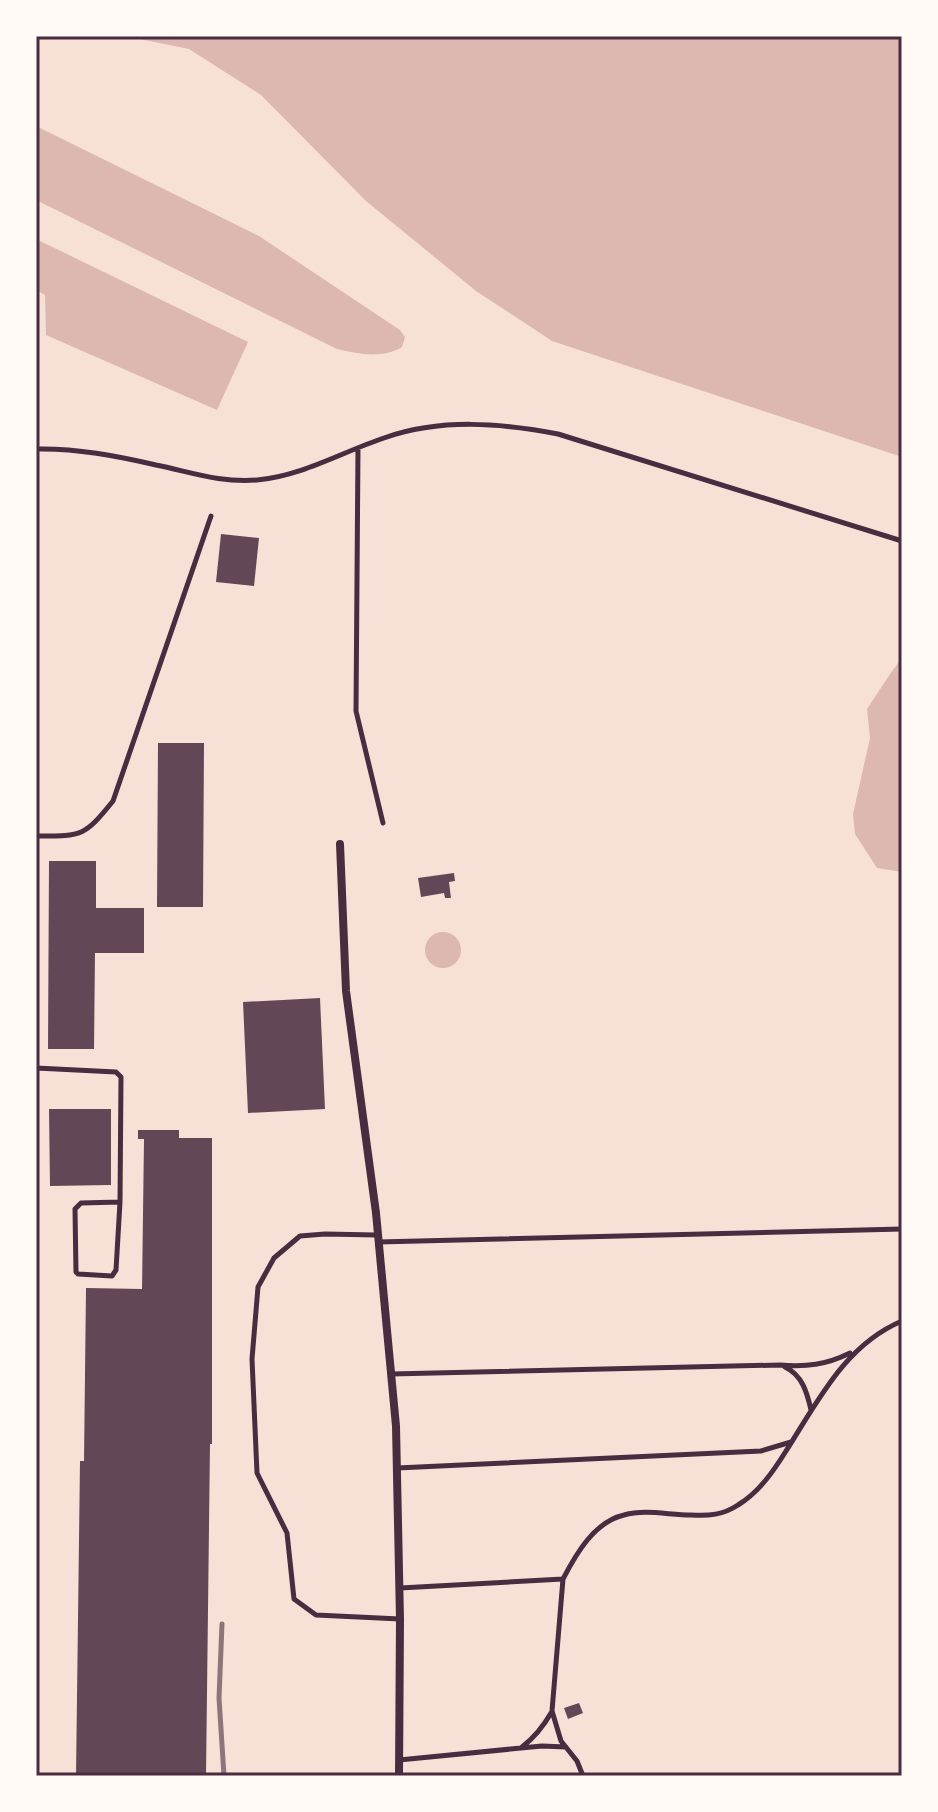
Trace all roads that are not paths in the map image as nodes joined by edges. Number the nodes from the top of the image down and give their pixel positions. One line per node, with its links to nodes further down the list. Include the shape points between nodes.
1 (358, 448): 2 (lane, via 289,473 230,481 112,456); 4 (lane, via 447,425 521,427); 5 (lane, via 356,711)
2 (36, 449)
3 (211, 516): 6 (lane, via 113,801 98,820 74,836)
4 (902, 541)
5 (383, 823)
6 (36, 836)
7 (340, 844): 11 (street, via 346,991)
8 (36, 1068): 9 (lane, via 120,1073)
9 (120, 1202): 9 (lane, via 115,1273 78,1274 77,1205)
10 (902, 1229): 11 (lane)
11 (377, 1239): 15 (street); 23 (lane, via 300,1236 274,1258 258,1287 252,1359 257,1473 287,1533 294,1599 316,1615)
12 (902, 1321): 13 (lane)
13 (858, 1349): 14 (lane, via 818,1365); 16 (lane)
14 (780, 1365): 15 (lane); 16 (lane, via 801,1381)
15 (391, 1374): 20 (street)
16 (811, 1410): 17 (lane)
17 (792, 1442): 18 (lane); 19 (lane)
18 (766, 1450): 19 (lane); 20 (lane)
19 (779, 1462): 21 (lane, via 757,1490 726,1512 651,1512 610,1519 589,1537)
20 (397, 1468): 22 (street)
21 (563, 1579): 22 (lane); 24 (lane)
22 (400, 1588): 23 (street)
23 (400, 1619): 27 (street)
24 (552, 1712): 25 (lane); 26 (lane)
25 (567, 1747): 26 (lane); 29 (lane)
26 (520, 1748): 27 (lane)
27 (399, 1760): 28 (street)
28 (399, 1776)
29 (583, 1776)

